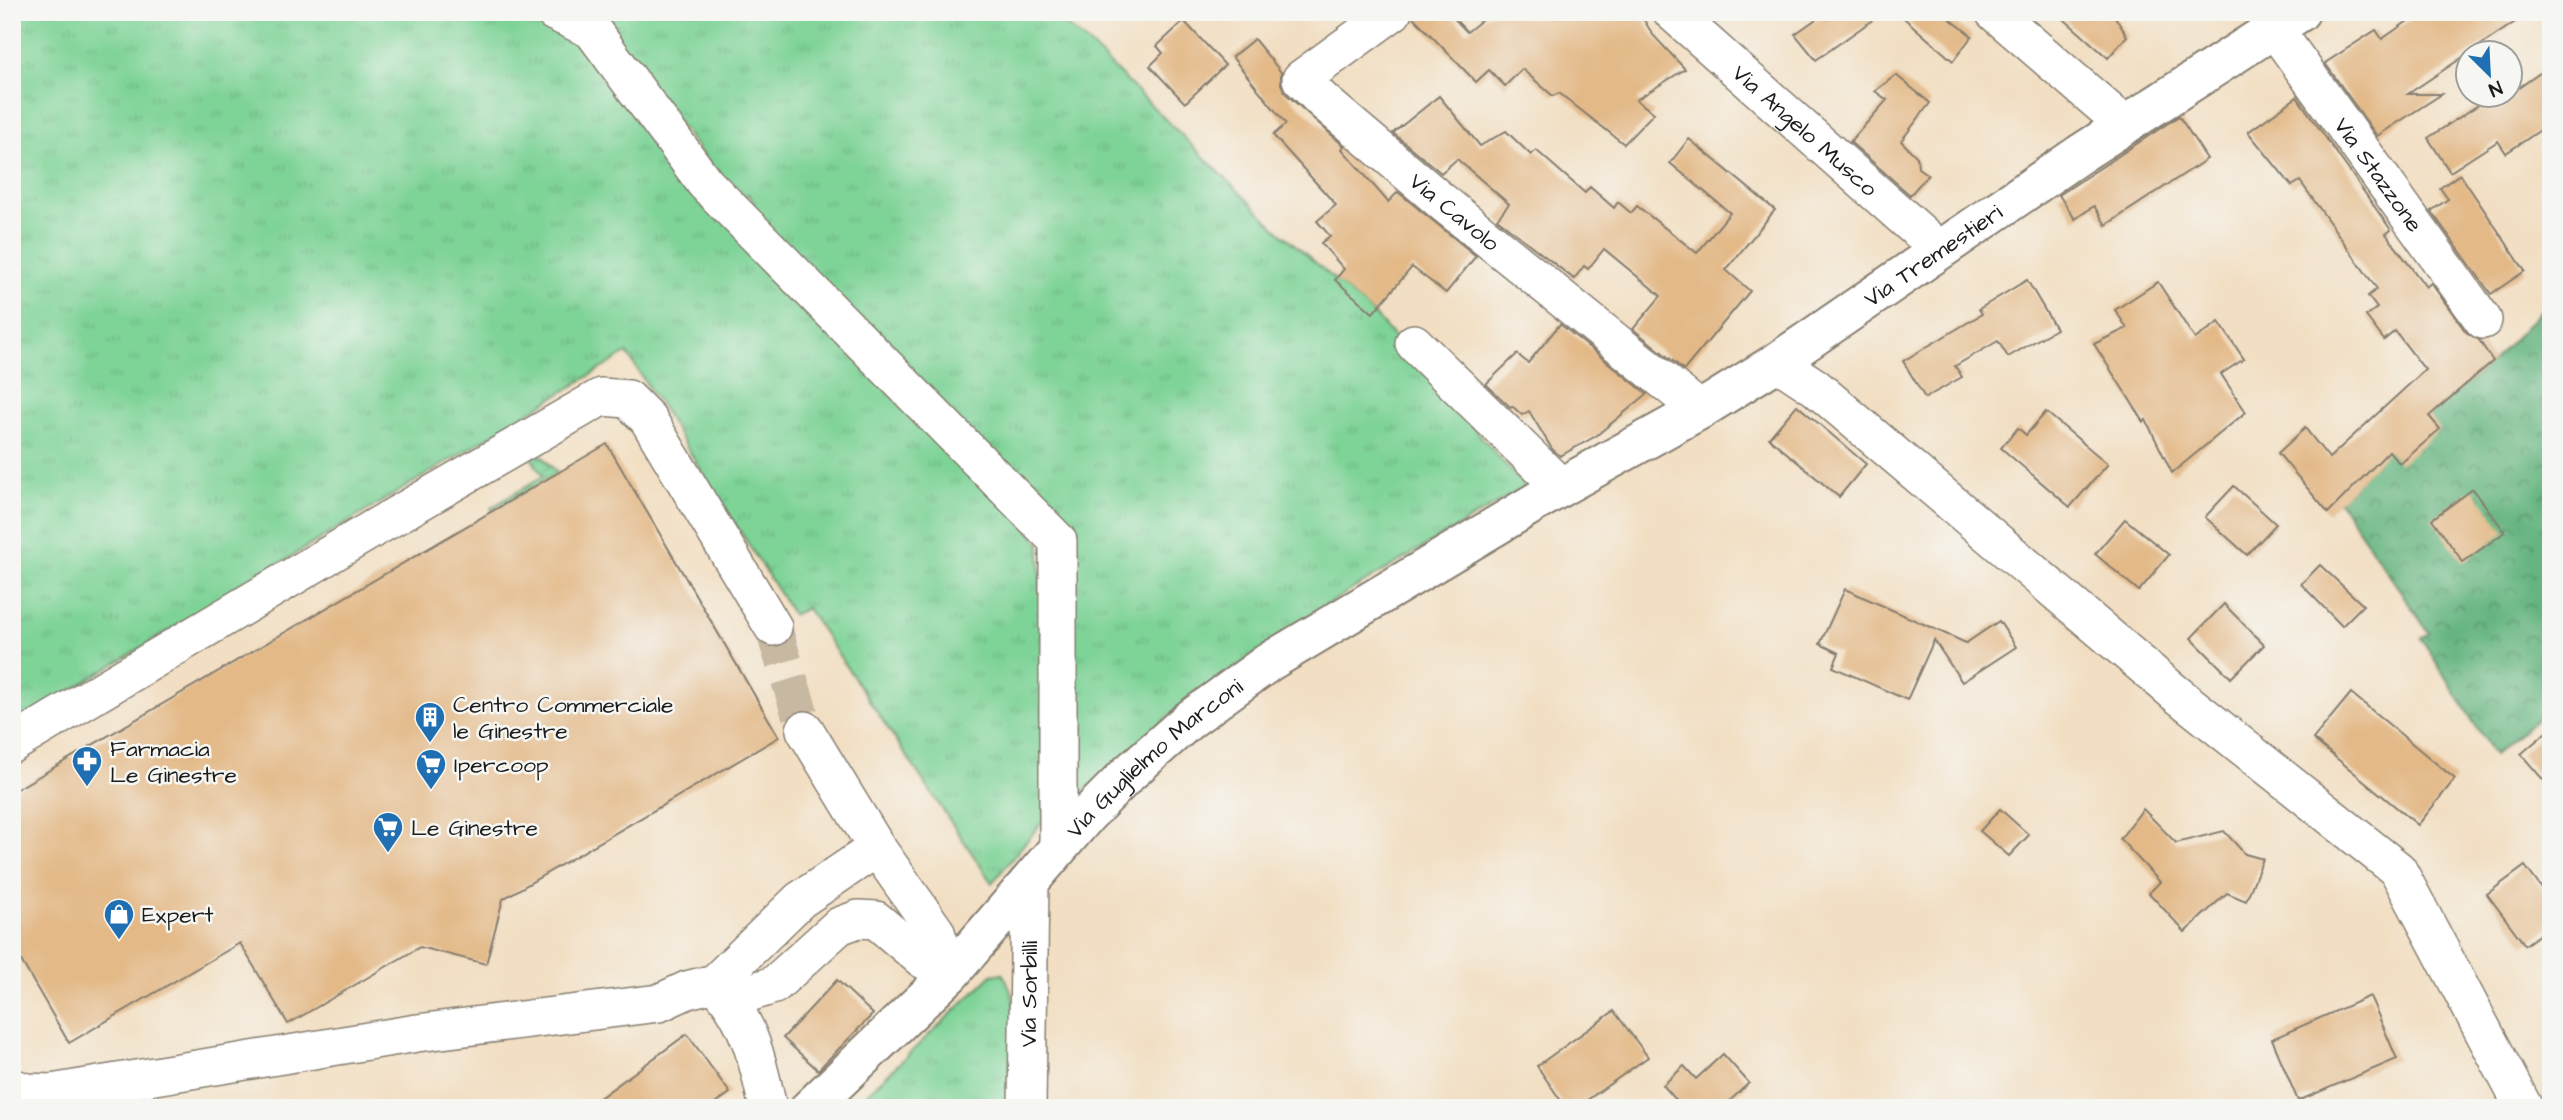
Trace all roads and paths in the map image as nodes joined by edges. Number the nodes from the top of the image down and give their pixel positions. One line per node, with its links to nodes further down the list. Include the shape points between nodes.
1 (554, 12): 17 (street, via 592,30 705,183 1058,541)
2 (1393, 12): 11 (street, Via Cavolo, via 1301,79 1441,201)
3 (1672, 12): 7 (street, Via Angelo Musco)
4 (1994, 12): 6 (street)
5 (2287, 20): 6 (main road, Via Tremestieri); 8 (street, Via Stazzone)
6 (2125, 125): 7 (main road, Via Tremestieri)
7 (1940, 250): 10 (main road, Via Tremestieri)
8 (2483, 320)
9 (1414, 343): 12 (street)
10 (1777, 362): 11 (main road, Via Tremestieri); 25 (street, via 1815,387 2174,692 2398,870)
11 (1700, 410): 12 (main road, Via Tremestieri)
12 (1562, 488): 17 (main road, Via Guglielmo Marconi, via 1259,669 1189,720 1129,773)
13 (773, 627): 15 (street, via 648,419 628,399 601,397)
14 (805, 730): 16 (street)
15 (12, 744)
16 (877, 848): 19 (street, via 936,932); 20 (street, via 800,900)
17 (1058, 848): 18 (main road, Via Guglielmo Marconi)
18 (1030, 882): 19 (main road, Via Guglielmo Marconi); 24 (street, Via Sorbilli)
19 (950, 974): 20 (street, via 922,959 876,920 858,919 839,926 775,985); 23 (main road, Via Guglielmo Marconi)
20 (723, 991): 21 (street, via 687,990 659,1003 610,1011 417,1033 51,1093); 22 (street, via 757,1053)
21 (12, 1087)
22 (768, 1108)
23 (810, 1108)
24 (1027, 1108)
25 (2524, 1108)

